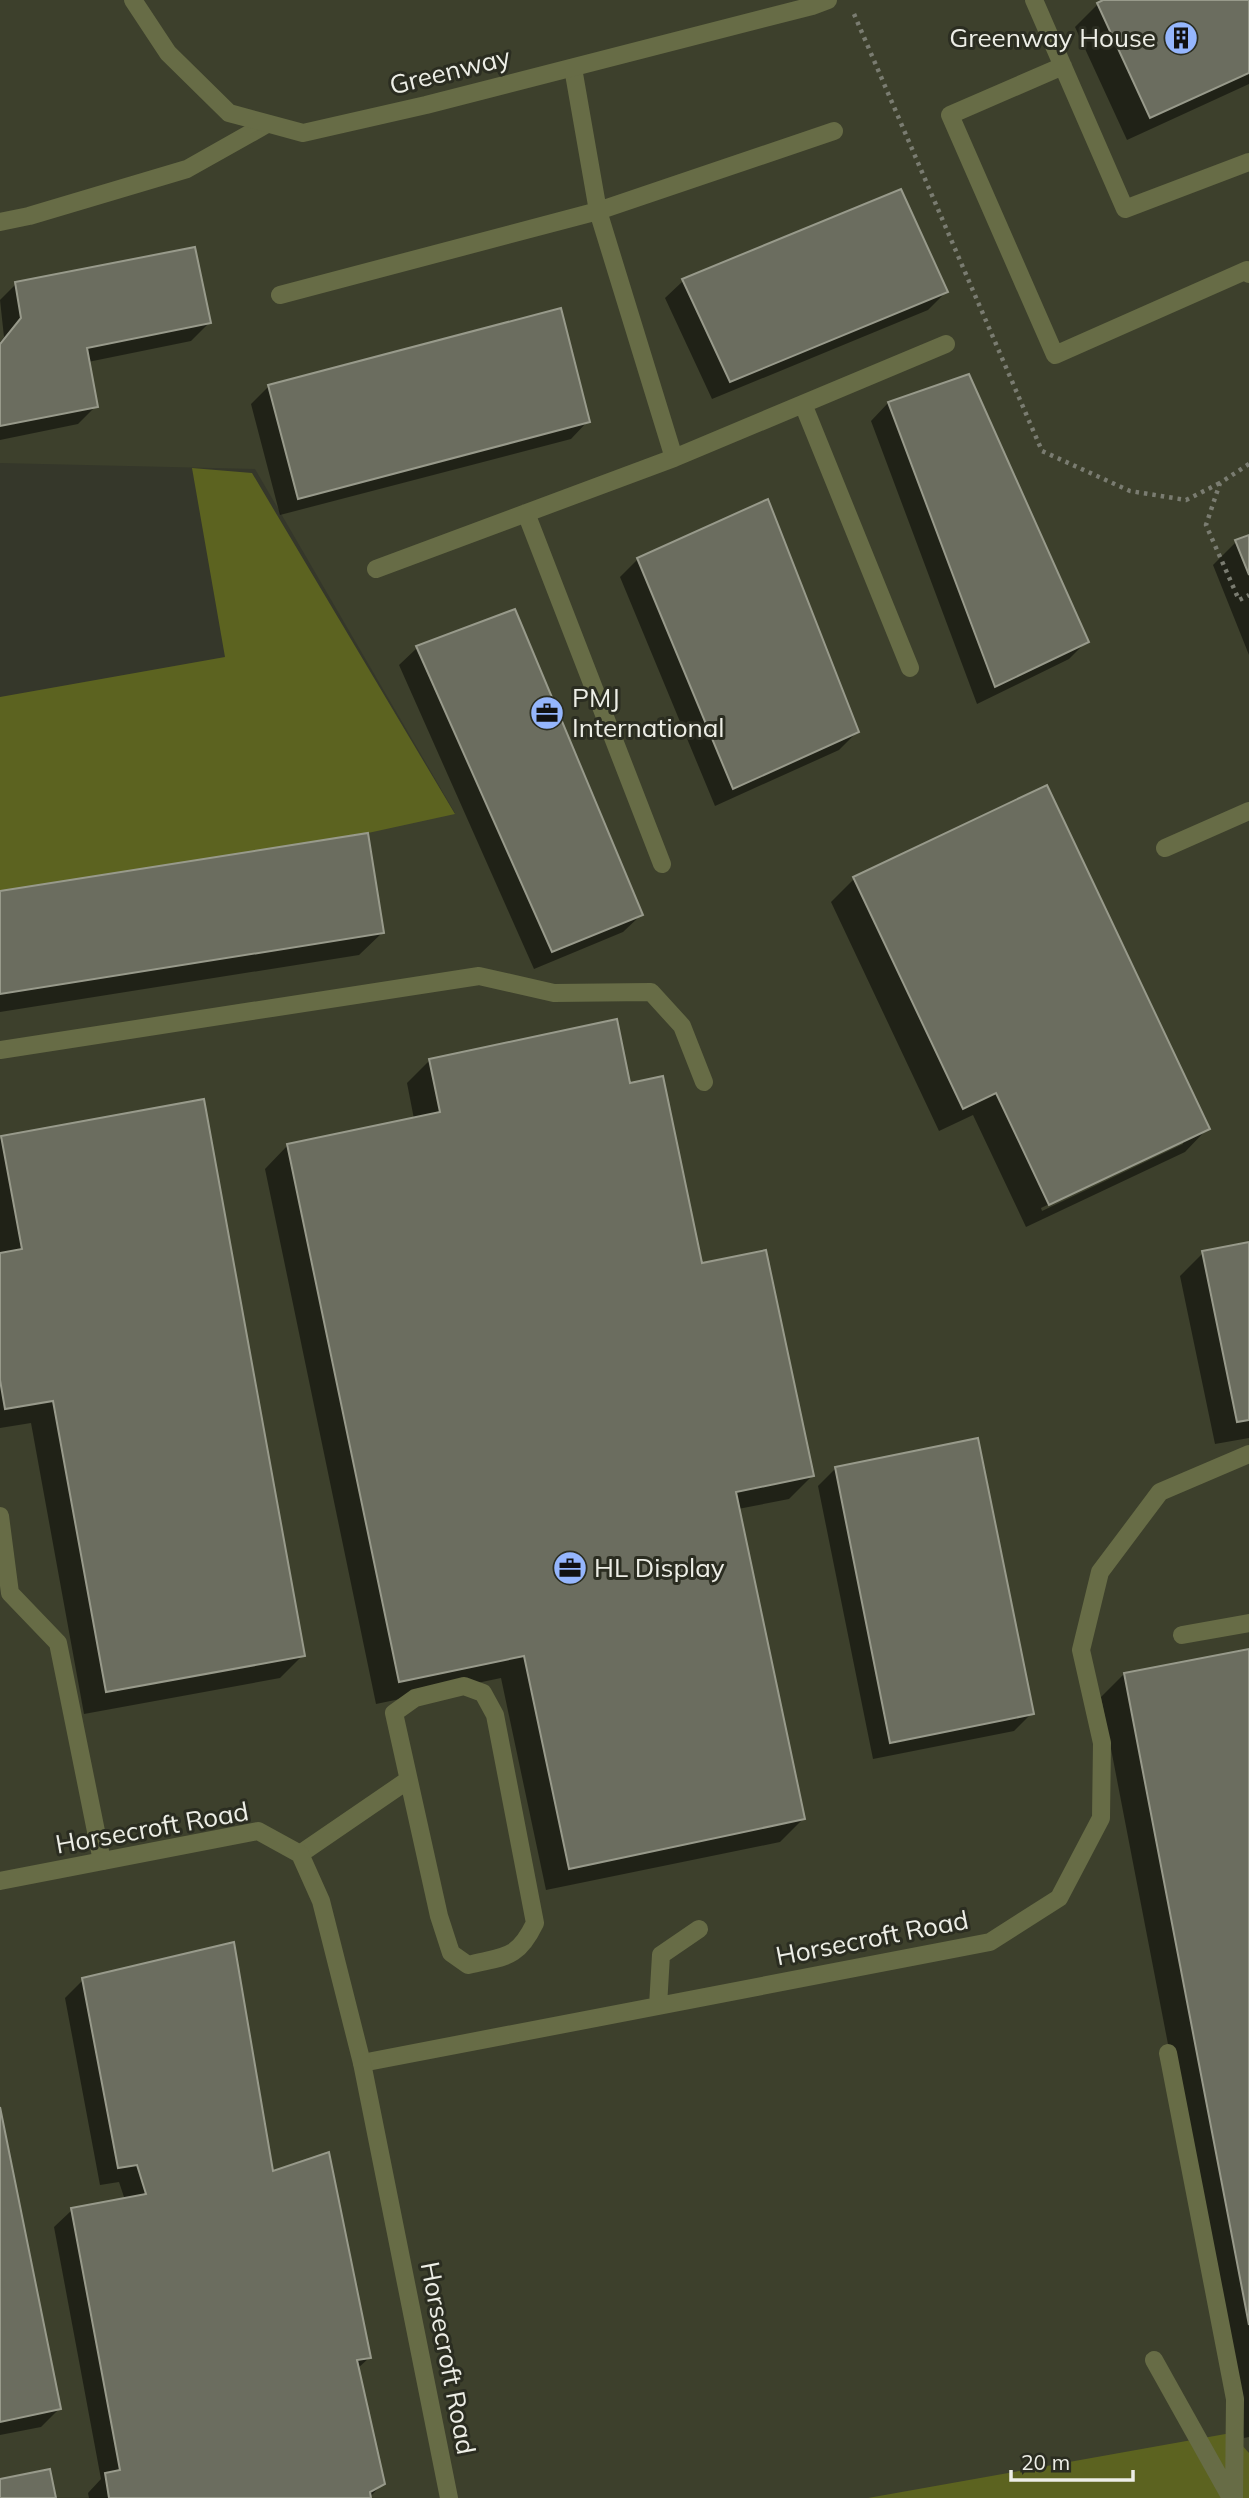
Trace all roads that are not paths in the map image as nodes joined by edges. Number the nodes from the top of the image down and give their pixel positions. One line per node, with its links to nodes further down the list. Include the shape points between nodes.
1 (133, 0): 6 (street, Greenway, via 168,52 229,113)
2 (828, 0): 5 (street, Greenway)
3 (1034, 0): 4 (street)
4 (1063, 66): 8 (street, via 1125,209); 11 (street, via 950,115 1055,355 1247,270)
5 (573, 68): 6 (street, Greenway, via 303,134); 9 (street)
6 (267, 124): 10 (street, via 187,169)
7 (834, 131): 9 (street)
8 (1249, 162)
9 (598, 211): 12 (street); 15 (street)
10 (0, 222)
11 (1249, 274)
12 (280, 295)
13 (946, 344): 14 (street)
14 (803, 404): 15 (street); 18 (street)
15 (674, 458): 16 (street)
16 (526, 513): 17 (street); 21 (street)
17 (376, 569)
18 (910, 668)
19 (1249, 811): 20 (street)
20 (1165, 848)
21 (662, 864)
22 (0, 1050): 23 (street, via 479,976 554,993 651,992 682,1026)
23 (704, 1082)
24 (1249, 1454): 33 (street, Horsecroft Road, via 1160,1492 1100,1572 1081,1650 1102,1743 1101,1818 1059,1898 990,1942)
25 (0, 1516): 30 (street, via 10,1593 58,1643)
26 (1249, 1623): 27 (street)
27 (1182, 1635)
28 (408, 1780): 28 (street, via 394,1713 415,1699 464,1686 483,1693 495,1715 535,1923 514,1954 468,1965 451,1953); 29 (street)
29 (300, 1854): 30 (street, Horsecroft Road, via 258,1831); 35 (street, Horsecroft Road, via 320,1901)
30 (102, 1861): 31 (street, Horsecroft Road)
31 (0, 1881)
32 (699, 1929): 33 (street, via 661,1955)
33 (658, 2006): 35 (street, Horsecroft Road)
34 (1168, 2053): 38 (street, via 1235,2399)
35 (362, 2063): 37 (street, Horsecroft Road)
36 (1154, 2360): 38 (street)
37 (449, 2498)
38 (1233, 2498)

